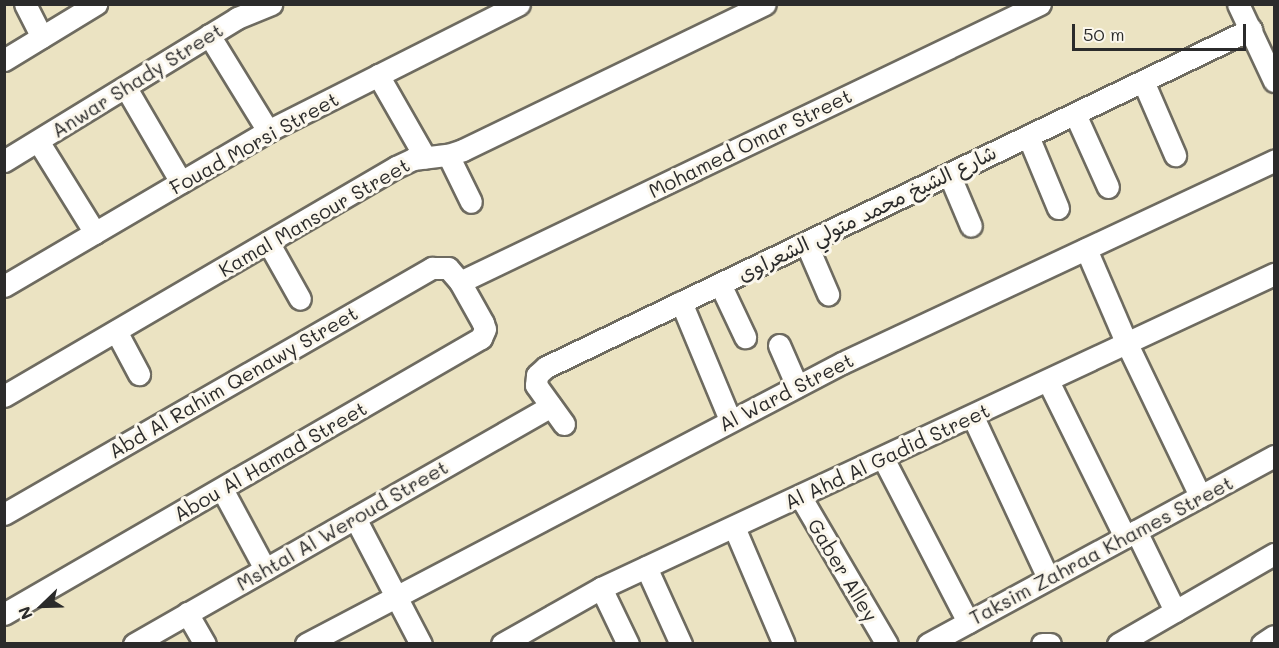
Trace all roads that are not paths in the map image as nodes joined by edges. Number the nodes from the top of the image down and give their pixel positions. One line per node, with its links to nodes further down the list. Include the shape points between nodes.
1 (25, 4): 10 (street)
2 (96, 4): 10 (street)
3 (271, 4): 9 (street, Anwar Shady Street)
4 (765, 4): 20 (street, Kamal Mansour Street)
5 (1040, 4): 36 (street, Mohamed Omar Street)
6 (1238, 4): 8 (street)
7 (514, 7): 12 (street, Fouad Morsi Street)
8 (1251, 29): 13 (street, شارع الشيخ محمد متولي الشعراوى); 14 (street)
9 (210, 35): 15 (street, Anwar Shady Street); 17 (street)
10 (42, 37): 11 (street)
11 (4, 60)
12 (378, 75): 17 (street, Fouad Morsi Street); 22 (street)
13 (1143, 81): 16 (street, شارع الشيخ محمد متولي الشعراوى); 21 (street)
14 (1275, 81)
15 (126, 88): 19 (street, Anwar Shady Street); 26 (street)
16 (1075, 114): 18 (street, شارع الشيخ محمد متولي الشعراوى); 27 (street)
17 (268, 131): 26 (street, Fouad Morsi Street)
18 (1028, 136): 25 (street, شارع الشيخ محمد متولي الشعراوى); 29 (street)
19 (38, 141): 24 (street, Anwar Shady Street); 31 (street)
20 (448, 155): 22 (street, Kamal Mansour Street); 28 (street)
21 (1175, 155)
22 (425, 157): 32 (street, Kamal Mansour Street, via 396,167)
23 (1275, 160): 34 (street, Al Ward Street)
24 (4, 161)
25 (949, 174): 30 (street); 33 (street, شارع الشيخ محمد متولي الشعراوى)
26 (181, 182): 31 (street, Fouad Morsi Street)
27 (1107, 187)
28 (471, 202)
29 (1058, 208)
30 (971, 226)
31 (95, 233): 38 (street, Fouad Morsi Street)
32 (268, 242): 40 (street); 42 (street, Kamal Mansour Street)
33 (806, 243): 37 (street, شارع الشيخ محمد متولي الشعراوى); 39 (street)
34 (1086, 249): 44 (street); 48 (street, Al Ward Street)
35 (1275, 274): 44 (street, Al Ahd Al Gadid Street)
36 (460, 282): 56 (street, Abou Al Hamad Street, via 483,322 481,338); 59 (street, Abd Al Rahim Qenawy Street, via 448,268 439,266 422,273)
37 (720, 284): 41 (street, شارع الشيخ محمد متولي الشعراوى); 43 (street)
38 (4, 286)
39 (828, 294)
40 (300, 299)
41 (681, 302): 50 (street, شارع الشيخ محمد متولي الشعراوى, via 540,371 536,385); 52 (street)
42 (116, 331): 46 (street); 49 (street, Kamal Mansour Street)
43 (745, 337)
44 (1127, 344): 47 (street, Al Ahd Al Gadid Street); 58 (street)
45 (779, 345): 48 (street)
46 (139, 374)
47 (1048, 381): 51 (street, Al Ahd Al Gadid Street); 62 (street)
48 (797, 386): 52 (street, Al Ward Street)
49 (4, 396)
50 (551, 406): 53 (street, شارع الشيخ محمد متولي الشعراوى); 60 (street, Mshtal Al Weroud Street)
51 (972, 417): 55 (street, Al Ahd Al Gadid Street); 66 (street)
52 (730, 420): 68 (street, Al Ward Street)
53 (564, 424)
54 (1275, 456): 58 (street, Taksim Zahraa Khames Street)
55 (883, 458): 57 (street, Al Ahd Al Gadid Street); 72 (street)
56 (222, 489): 65 (street); 71 (street, Abou Al Hamad Street)
57 (800, 496): 61 (street, Al Ahd Al Gadid Street); 83 (street, Gaber Alley)
58 (1200, 496): 62 (street, Taksim Zahraa Khames Street)
59 (4, 514)
60 (355, 518): 65 (street, Mshtal Al Weroud Street); 68 (street)
61 (734, 527): 64 (street, Al Ahd Al Gadid Street); 82 (street)
62 (1130, 534): 66 (street, Taksim Zahraa Khames Street); 69 (street)
63 (1275, 554): 69 (street)
64 (646, 567): 67 (street, Al Ahd Al Gadid Street); 81 (street)
65 (265, 569): 70 (street, Mshtal Al Weroud Street)
66 (1048, 578): 72 (street, Taksim Zahraa Khames Street)
67 (601, 588): 74 (street, Al Ahd Al Gadid Street); 80 (street)
68 (396, 595): 77 (street, Al Ward Street); 78 (street)
69 (1175, 611): 87 (street)
70 (187, 613): 75 (street, Mshtal Al Weroud Street); 76 (street)
71 (4, 614)
72 (968, 622): 84 (street, Taksim Zahraa Khames Street)
73 (1275, 636): 88 (street)
74 (527, 637): 79 (street, Al Ahd Al Gadid Street)
75 (134, 644)
76 (204, 644)
77 (306, 644)
78 (421, 644)
79 (502, 644)
80 (628, 644)
81 (681, 644)
82 (784, 644)
83 (887, 644)
84 (928, 644)
85 (1042, 644): 86 (street)
86 (1050, 644)
87 (1118, 644)
88 (1262, 644)

